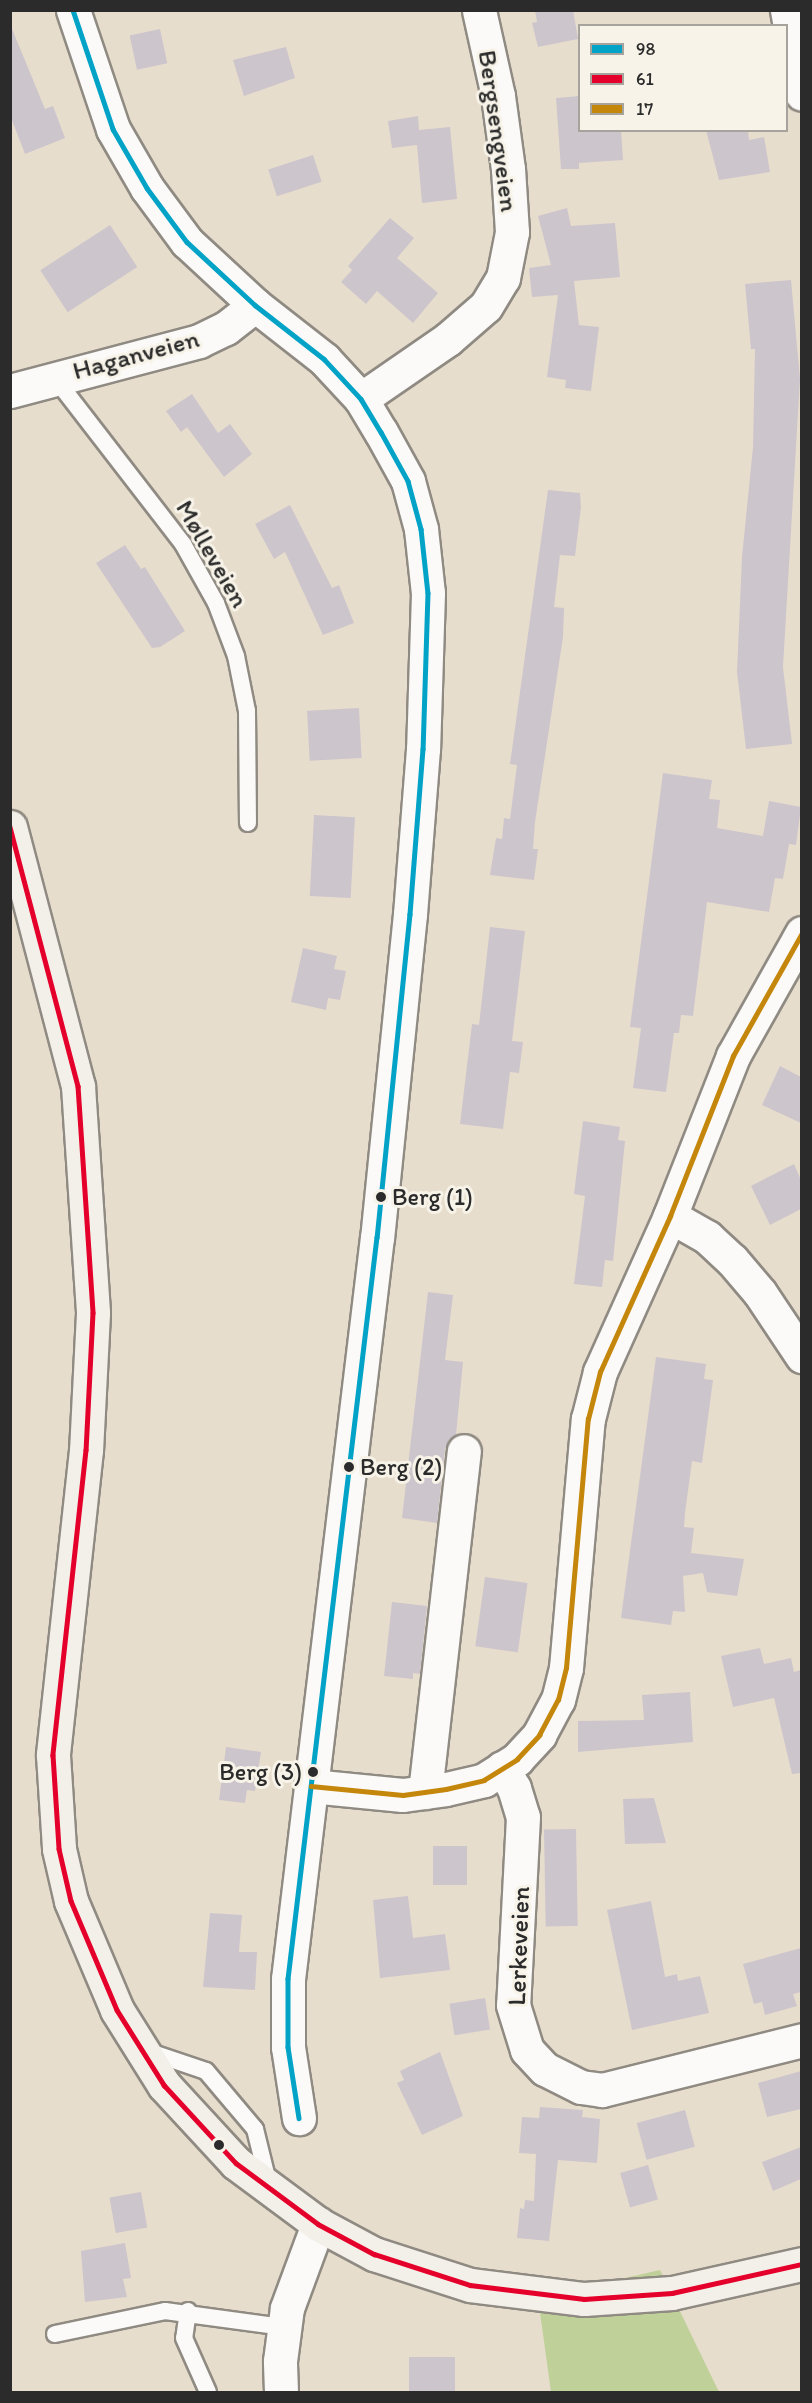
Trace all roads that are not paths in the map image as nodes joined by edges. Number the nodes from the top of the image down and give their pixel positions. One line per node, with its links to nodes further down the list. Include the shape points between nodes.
1 (73, 10): 5 (street, via 113,129 147,188 187,242)
2 (478, 10): 8 (street, Bergsengveien, via 498,96 508,169 512,232 502,278 486,306 448,339)
3 (787, 10): 4 (street)
4 (801, 94)
5 (255, 305): 6 (street, Haganveien, via 226,328 199,341); 8 (street, via 324,359)
6 (54, 377): 7 (street, Haganveien); 9 (lane, Mølleveien, via 183,544 216,603 236,656 247,711)
7 (10, 391)
8 (361, 399): 17 (street, via 408,481 421,529 428,593 423,738 410,914 377,1237)
9 (248, 823)
10 (10, 827): 11 (main road)
11 (16, 865): 21 (main road, via 78,1086 93,1313 86,1450 53,1755 58,1849 81,1930 139,2048 198,2126 271,2192)
12 (801, 933): 13 (street, via 733,1056)
13 (670, 1216): 14 (street, via 707,1237 732,1260 760,1293); 16 (street, via 600,1372 588,1419 566,1668 558,1700 539,1735 517,1759)
14 (801, 1356)
15 (464, 1451): 18 (street)
16 (502, 1768): 18 (street, via 484,1780); 19 (street, Lerkeveien, via 523,1817 513,2005 527,2050 545,2069 581,2087 602,2090)
17 (311, 1785): 18 (street, via 403,1795); 20 (street, via 288,1979 288,2047)
18 (425, 1792)
19 (801, 2040)
20 (299, 2118)
21 (318, 2224): 22 (main road, via 374,2254 435,2276 540,2296 584,2299 672,2293); 24 (street, via 293,2287)
22 (801, 2264)
23 (188, 2312): 24 (lane); 25 (lane, via 165,2311); 26 (lane, via 184,2338)
24 (284, 2327): 27 (street)
25 (55, 2334)
26 (208, 2392)
27 (280, 2392)

